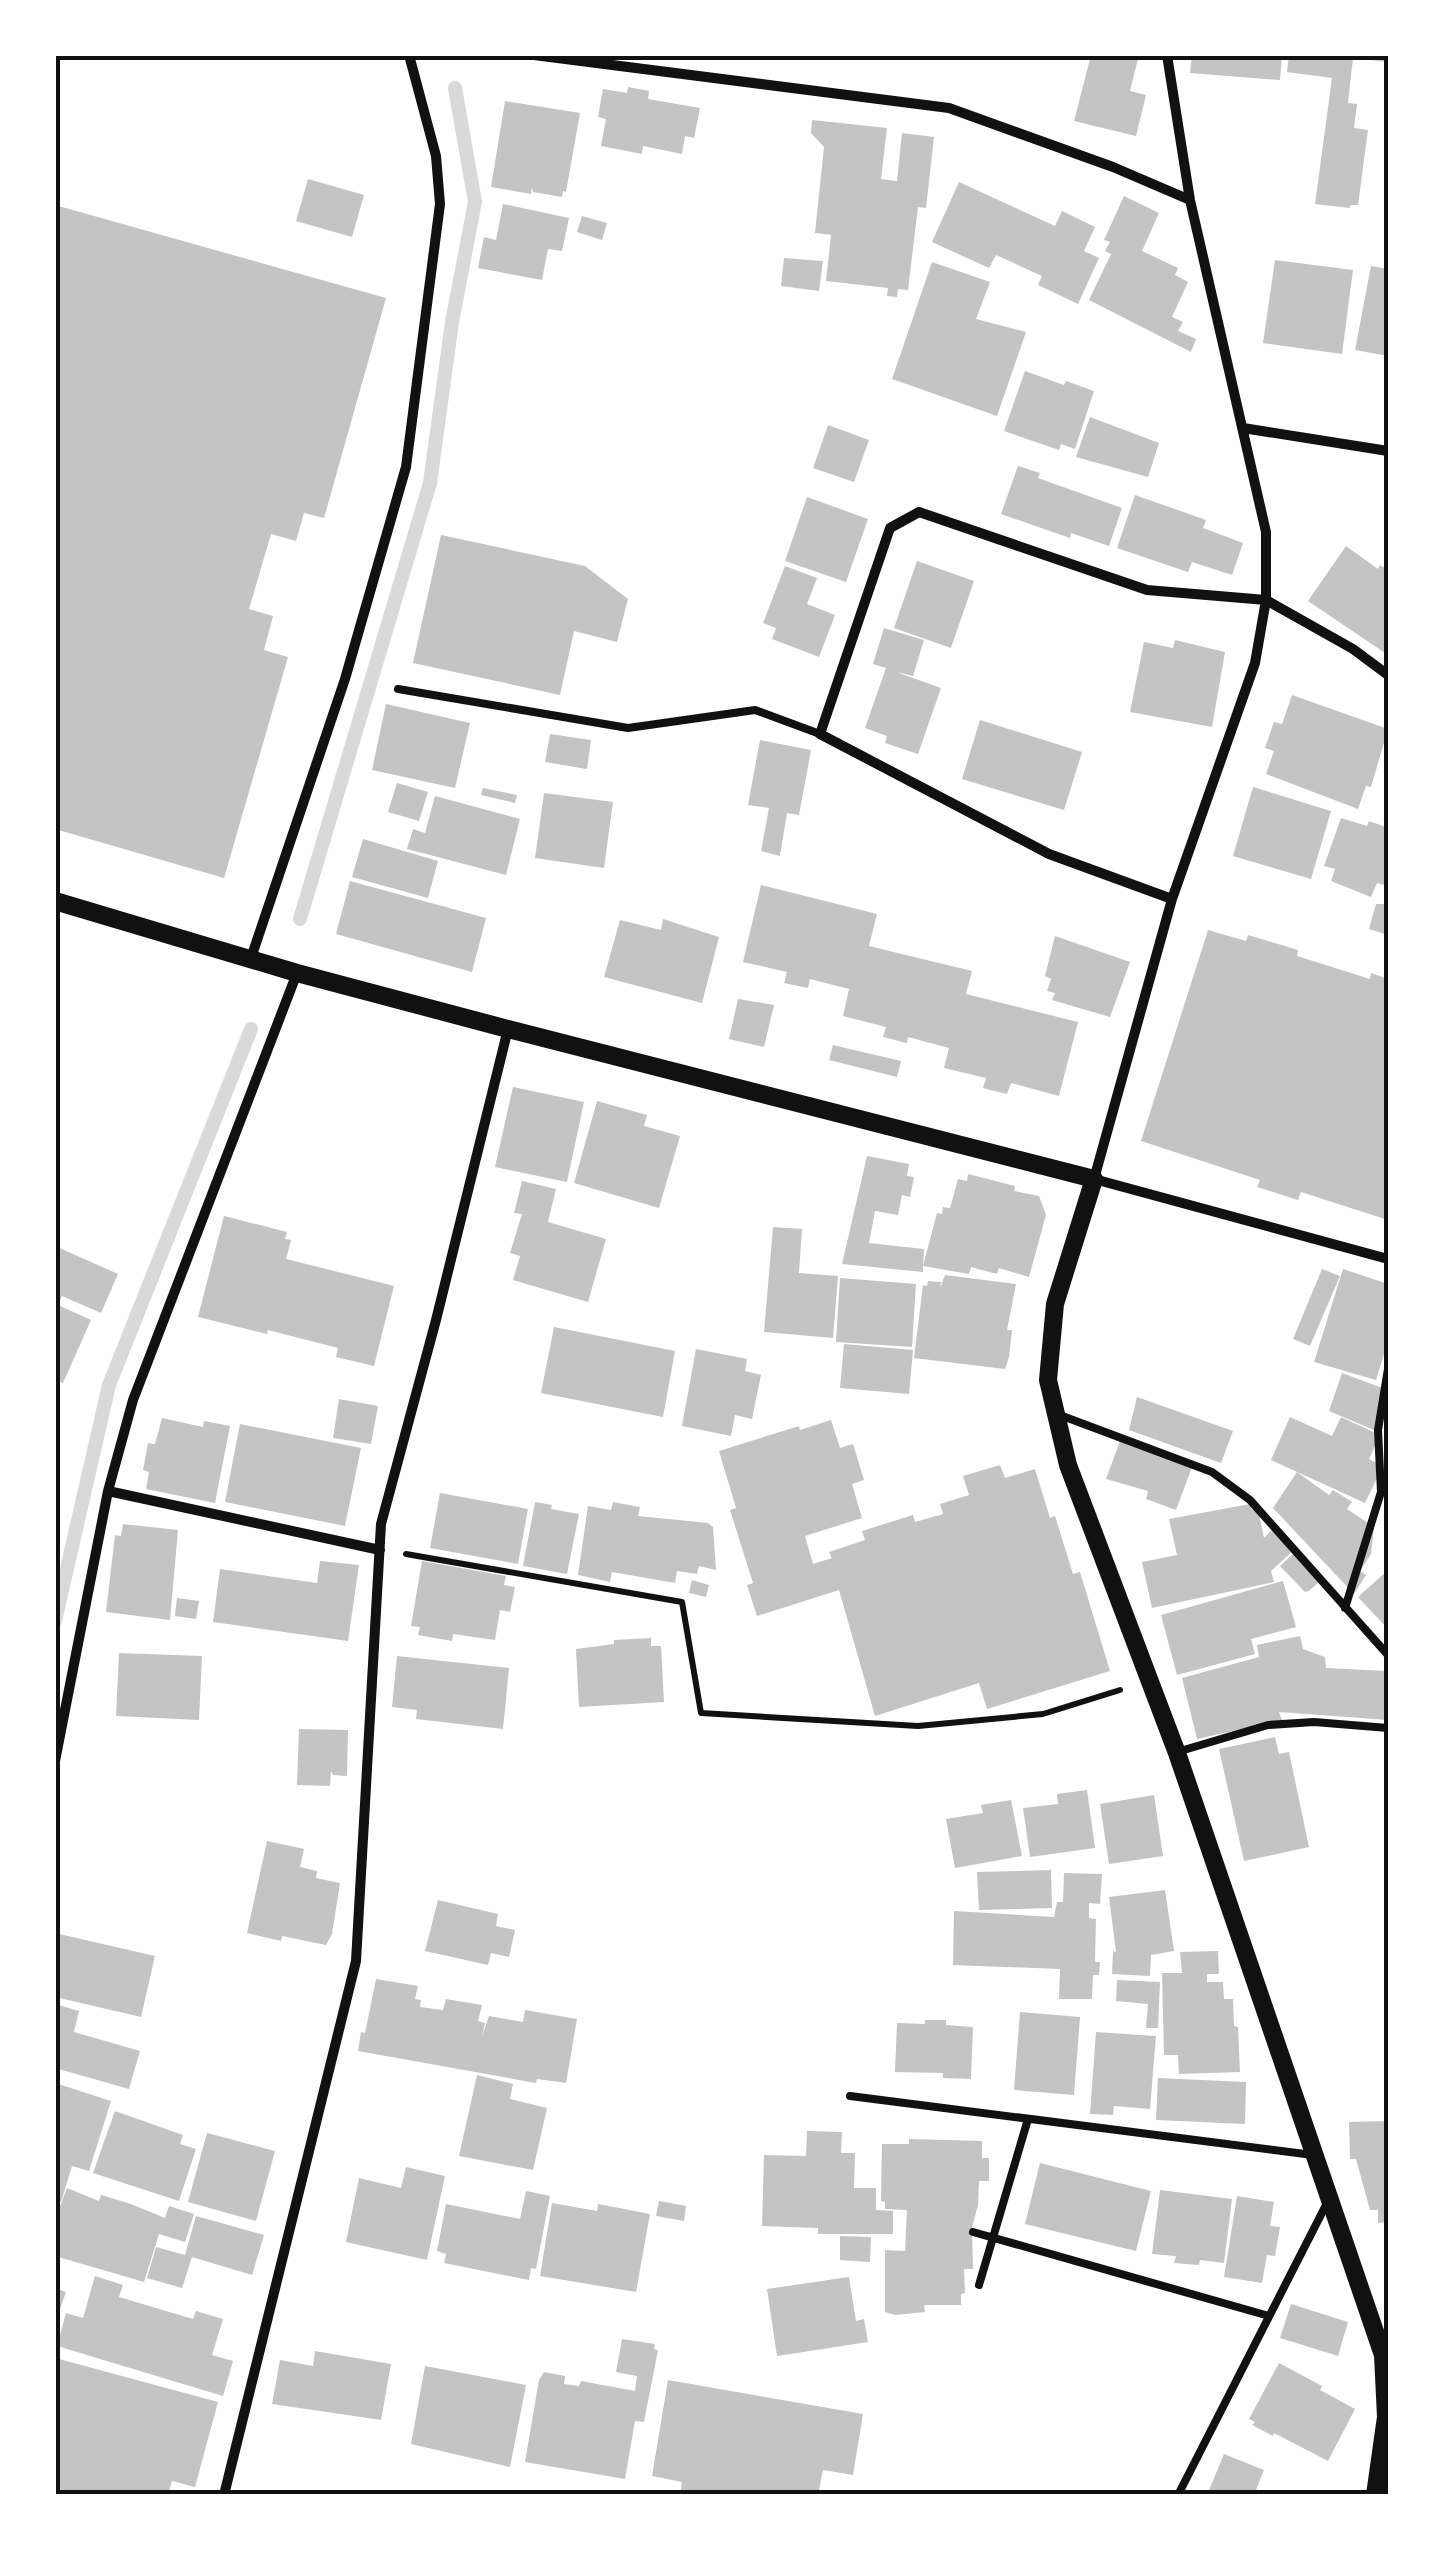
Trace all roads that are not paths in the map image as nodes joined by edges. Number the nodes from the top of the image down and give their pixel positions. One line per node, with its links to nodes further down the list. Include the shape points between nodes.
1 (409, 55): 13 (street, via 436,156 440,204 406,468 345,679)
2 (534, 55): 4 (street, via 949,108)
3 (1166, 55): 4 (street)
4 (1190, 200): 5 (street)
5 (1243, 428): 6 (street); 7 (street, via 1266,532)
6 (1388, 450)
7 (1266, 600): 8 (street); 10 (street, via 1147,590 919,512 890,528); 11 (street, via 1255,664)
8 (1388, 675)
9 (398, 689): 10 (lane, via 628,728 755,710)
10 (820, 734): 11 (street, via 1049,854)
11 (1172, 899): 16 (street)
12 (55, 901): 13 (street)
13 (251, 958): 14 (street)
14 (297, 973): 15 (street); 20 (street, via 133,1400)
15 (508, 1029): 16 (street); 21 (street, via 381,1524)
16 (1094, 1179): 17 (street); 19 (street, via 1055,1304 1048,1380)
17 (1388, 1259)
18 (1388, 1369): 22 (lane, via 1378,1430 1381,1492)
19 (1056, 1414): 22 (lane, via 1212,1472 1250,1500); 25 (street, via 1068,1465)
20 (108, 1491): 21 (street); 26 (street)
21 (380, 1550): 36 (street, via 356,1961)
22 (1345, 1608): 23 (lane)
23 (1388, 1656)
24 (1388, 1728): 25 (lane, via 1268,1725)
25 (1176, 1752): 29 (street)
26 (55, 1762)
27 (850, 2096): 28 (lane)
28 (1028, 2118): 29 (lane); 32 (lane)
29 (1317, 2156): 30 (street)
30 (1330, 2196): 34 (lane); 35 (street)
31 (973, 2232): 32 (lane)
32 (994, 2238): 33 (lane); 34 (lane)
33 (979, 2285)
34 (1269, 2316): 37 (lane)
35 (1385, 2356): 38 (street, via 1386,2417)
36 (224, 2495)
37 (1178, 2495)
38 (1375, 2495)

